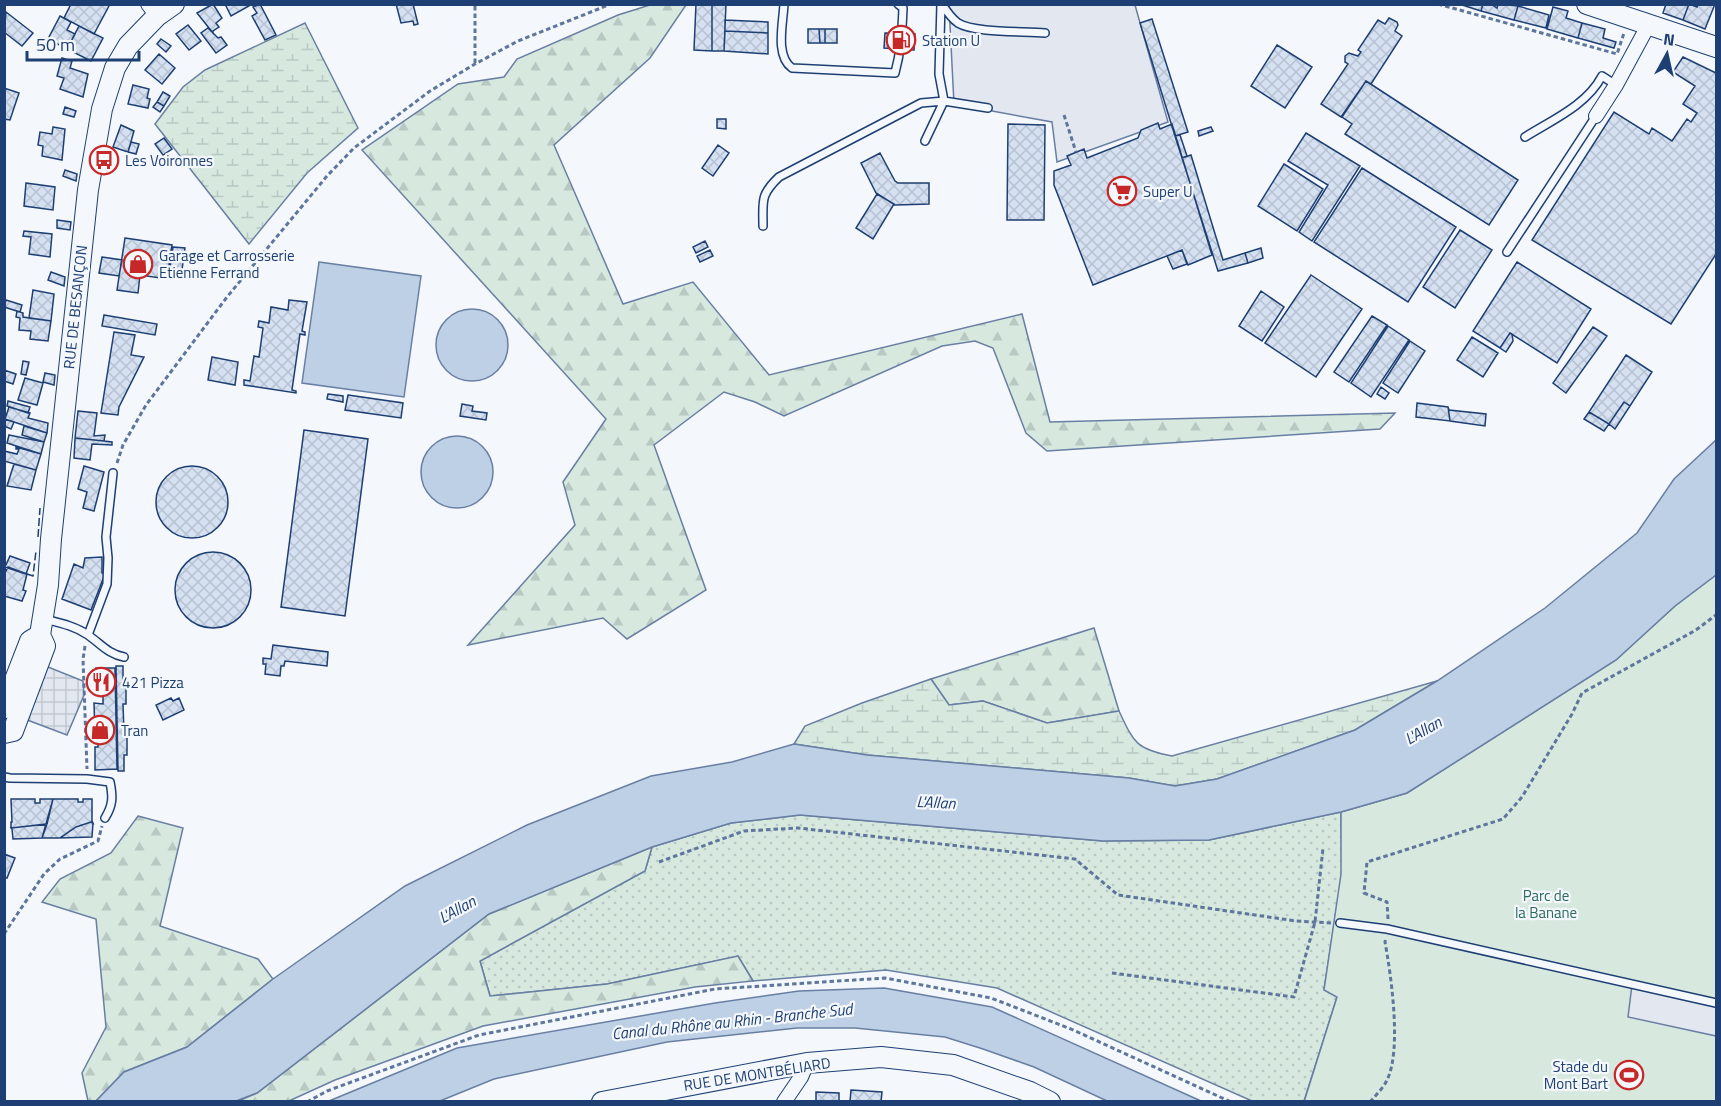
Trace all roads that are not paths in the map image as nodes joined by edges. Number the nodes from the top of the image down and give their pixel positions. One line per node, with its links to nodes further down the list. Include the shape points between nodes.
1 (174, 4): 6 (main road, RUE DE BESANÇON)
2 (784, 4): 3 (lane, via 782,54 792,68 895,73 902,33 903,8)
3 (898, 4)
4 (941, 4): 8 (lane, via 960,24 971,28); 11 (lane, via 939,74)
5 (1587, 4): 7 (main road)
6 (152, 10): 19 (main road, RUE DE BESANÇON, via 115,68 93,152)
7 (1646, 31): 9 (main road); 10 (street)
8 (1045, 33)
9 (1716, 47)
10 (1616, 85): 13 (street); 14 (lane, via 1602,76 1583,102)
11 (944, 101): 12 (lane); 15 (lane); 16 (lane, via 921,103 779,177 764,196)
12 (988, 108)
13 (1596, 116): 17 (lane)
14 (1525, 137)
15 (925, 141)
16 (763, 225)
17 (1506, 252)
18 (113, 473): 20 (lane, via 106,584)
19 (41, 627): 20 (lane, via 69,625); 22 (main road, RUE DE BESANÇON, via 30,641); 23 (main road, RUE DE BESANÇON, via 45,646 13,730)
20 (88, 635): 21 (lane, via 108,652)
21 (124, 657)
22 (4, 708)
23 (4, 733)
24 (4, 777): 25 (lane, via 110,782 113,797)
25 (105, 818)
26 (1340, 923): 27 (lane, via 1388,929)
27 (1716, 1003)
28 (807, 1063): 29 (main road, RUE DE MONTBÉLIARD); 30 (street); 31 (main road, RUE DE MONTBÉLIARD, via 881,1057 953,1065)
29 (602, 1101)
30 (784, 1101)
31 (1050, 1101)

